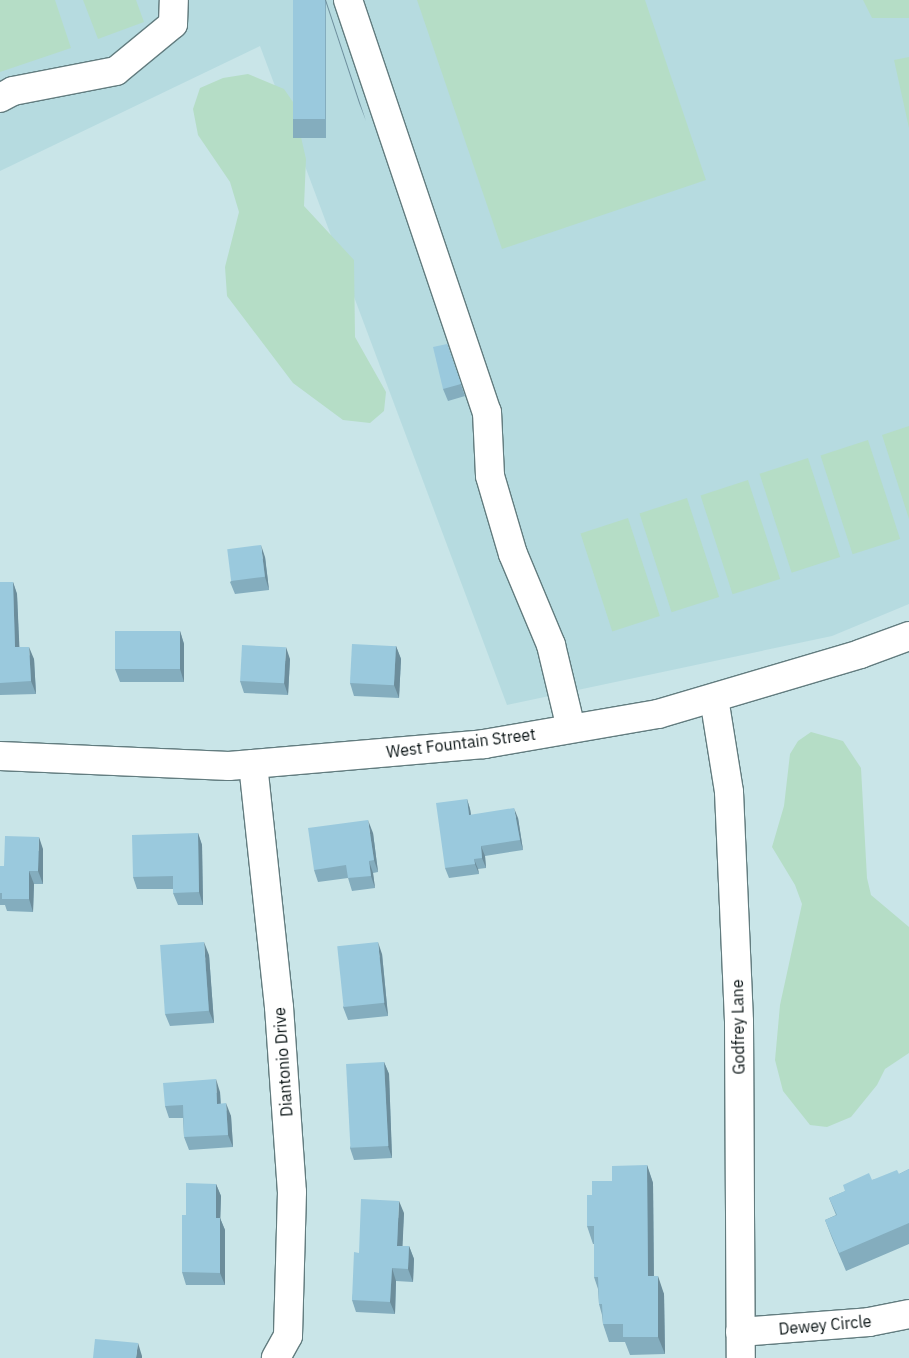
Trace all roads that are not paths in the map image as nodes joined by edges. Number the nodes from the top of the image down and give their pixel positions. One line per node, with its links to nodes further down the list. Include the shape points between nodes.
1 (174, 0): 3 (street, via 173,24 116,71 13,91)
2 (348, 0): 6 (street, via 487,412 490,476 513,554 551,644)
3 (0, 98)
4 (909, 636): 5 (street, West Fountain Street)
5 (714, 698): 6 (street, West Fountain Street, via 658,714); 10 (street, Godfrey Lane, via 729,792 737,984)
6 (571, 728): 8 (street, West Fountain Street, via 484,744)
7 (0, 756): 8 (street, West Fountain Street, via 229,766)
8 (253, 764): 11 (street, Diantonio Drive, via 279,1007 292,1192 288,1336)
9 (909, 1314): 10 (street, Dewey Circle)
10 (741, 1345)
11 (276, 1358)

